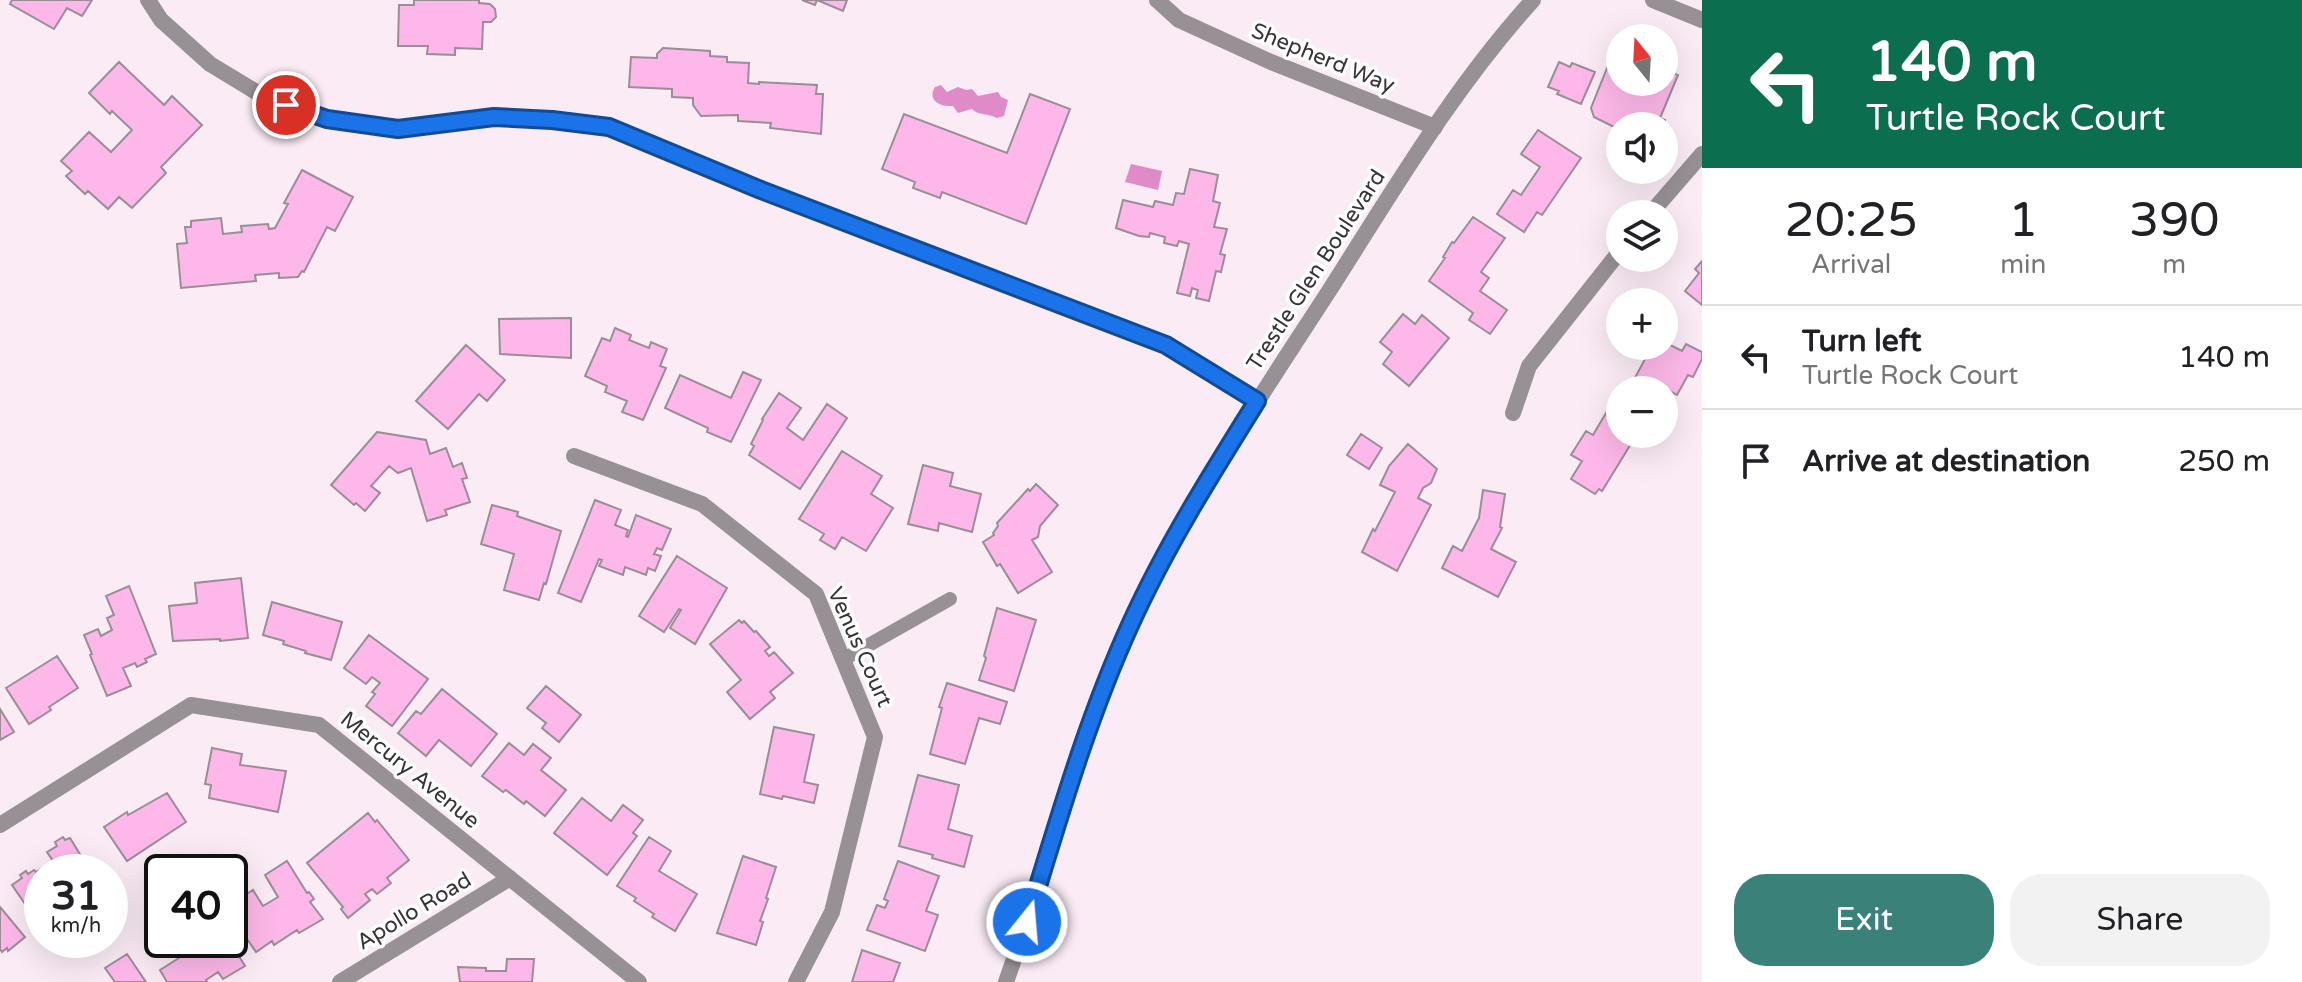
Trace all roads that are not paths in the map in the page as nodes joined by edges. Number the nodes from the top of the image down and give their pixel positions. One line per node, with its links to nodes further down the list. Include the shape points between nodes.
1 (148, 0): 10 (street, via 161,20 210,64 266,98 327,119 398,129 494,117 609,127 1166,345)
2 (1157, 0): 6 (street, Shepherd Way, via 1179,20)
3 (1533, 0): 6 (street, Trestle Glen Boulevard, via 1480,62)
4 (1653, 0): 5 (street)
5 (1702, 20)
6 (1435, 127): 10 (street, Trestle Glen Boulevard)
7 (1702, 154): 8 (street)
8 (1662, 200)
9 (1606, 269): 11 (street, via 1529,366)
10 (1257, 401): 20 (street, Trestle Glen Boulevard, via 1199,495 1131,623 1096,708)
11 (1513, 413)
12 (574, 456): 14 (street, Venus Court, via 702,504 816,594)
13 (950, 599): 14 (lane)
14 (844, 659): 19 (street, Venus Court, via 875,737 832,912)
15 (0, 825): 16 (street, Mercury Avenue, via 191,705 319,725)
16 (510, 878): 17 (street, Apollo Road); 18 (street, Mercury Avenue)
17 (340, 982)
18 (639, 982)
19 (796, 982)
20 (1006, 982)

